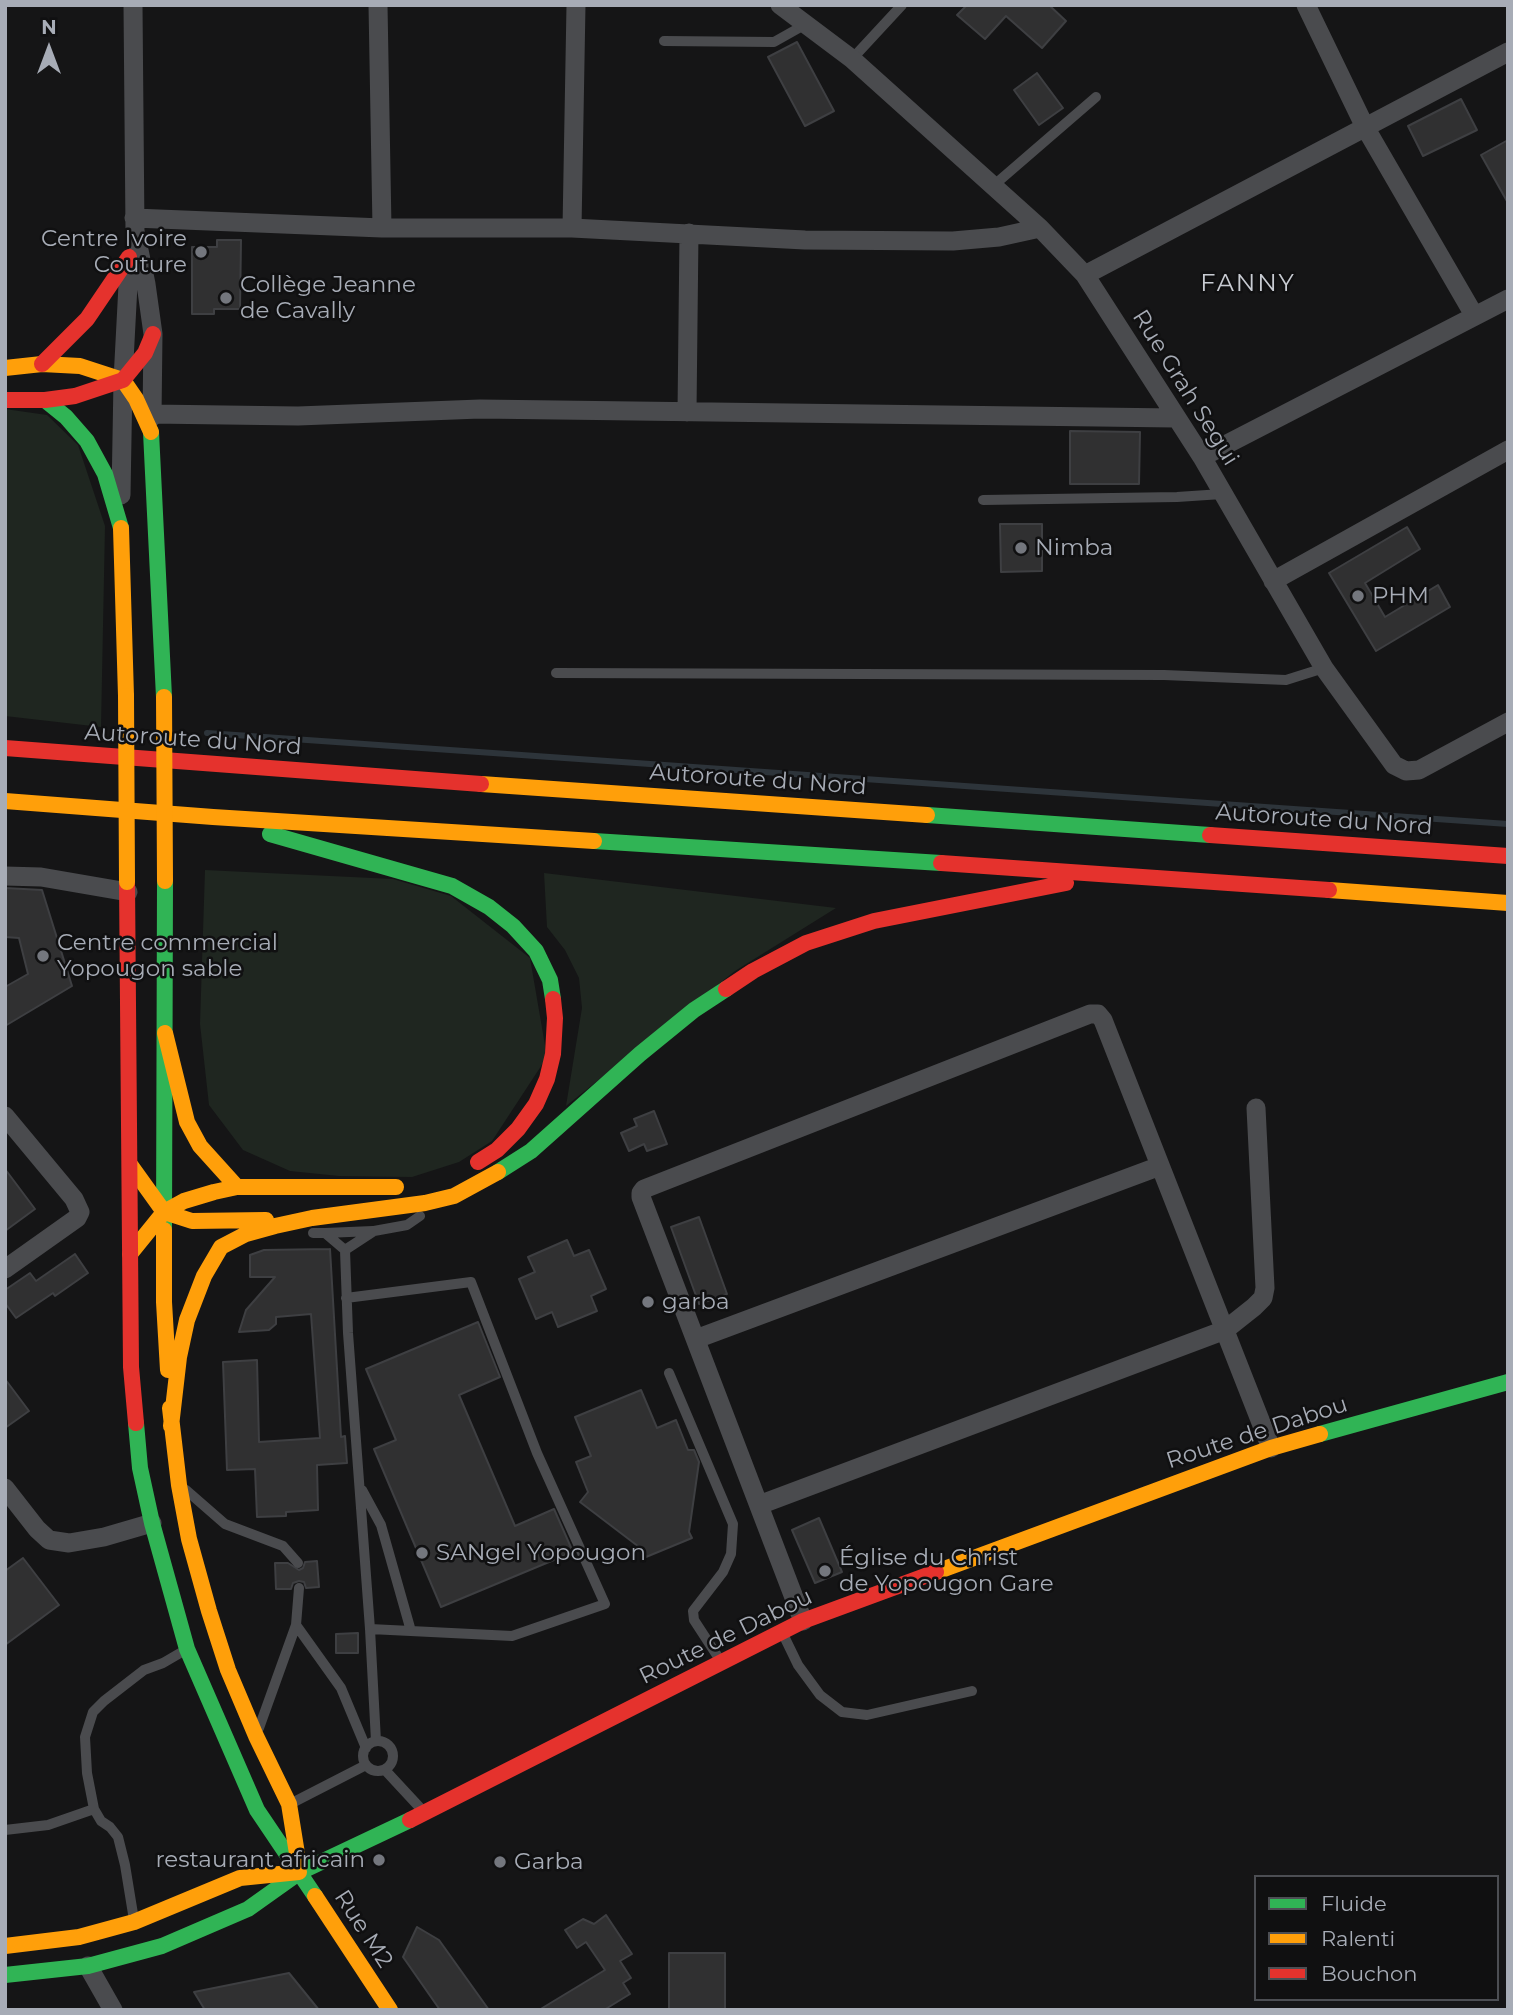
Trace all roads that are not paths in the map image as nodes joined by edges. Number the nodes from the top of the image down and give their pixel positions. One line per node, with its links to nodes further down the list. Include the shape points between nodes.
1 (133, 5): 14 (street)
2 (378, 5): 16 (street)
3 (576, 5): 17 (street)
4 (780, 5): 7 (street, Rue Grah Segui)
5 (902, 5): 10 (lane)
6 (1306, 5): 12 (street)
7 (806, 24): 8 (lane, via 774,42); 10 (street, Rue Grah Segui)
8 (664, 41)
9 (1508, 52): 12 (street)
10 (852, 59): 13 (street, Rue Grah Segui)
11 (1096, 97): 13 (lane)
12 (1365, 127): 20 (street); 22 (street)
13 (993, 186): 15 (street, Rue Grah Segui)
14 (134, 225): 16 (street); 19 (street); 23 (street)
15 (1040, 228): 18 (street, via 953,241); 20 (street, Rue Grah Segui)
16 (382, 229): 17 (street)
17 (572, 229): 18 (street)
18 (689, 233): 29 (street)
19 (129, 257): 24 (main road, via 87,319); 26 (street)
20 (1085, 275): 30 (street, Rue Grah Segui)
21 (1508, 299): 22 (street)
22 (1474, 315): 33 (street)
23 (153, 334): 26 (main road, via 145,353); 31 (street)
24 (42, 364): 25 (main road); 26 (main road, via 80,366)
25 (5, 368)
26 (123, 380): 28 (main road, via 75,396); 31 (main road); 36 (street)
27 (5, 400): 28 (main road)
28 (45, 400): 36 (main road, Rue M2, via 87,441 106,474)
29 (687, 412): 30 (street); 31 (street, via 480,409)
30 (1175, 418): 33 (street, Rue Grah Segui)
31 (152, 423): 49 (main road, bridge, via 164,697)
32 (1508, 450): 37 (street)
33 (1202, 457): 34 (street, Rue Grah Segui)
34 (1222, 494): 35 (lane); 37 (street, Rue Grah Segui)
35 (983, 500)
36 (121, 528): 47 (main road, Rue M2, bridge)
37 (1273, 581): 38 (street, Rue Grah Segui)
38 (1324, 668): 39 (lane, via 1286,680 1164,675); 40 (street, Rue Grah Segui, via 1394,765 1406,772)
39 (556, 673)
40 (1508, 722)
41 (5, 748): 44 (main road, Autoroute du Nord)
42 (5, 801): 43 (main road)
43 (213, 817): 45 (main road); 54 (main road, via 452,887 489,907 536,951 550,980 555,1018 547,1079 518,1129)
44 (1508, 856)
45 (1121, 874): 48 (main road); 57 (main road, via 874,921 806,943 694,1010 531,1151)
46 (5, 876): 47 (street)
47 (127, 887): 52 (main road, Rue M2)
48 (1508, 903)
49 (165, 1033): 56 (main road, via 187,1122 200,1146); 58 (main road)
50 (1256, 1108): 67 (street, via 1265,1288 1263,1298)
51 (5, 1116): 65 (street, via 80,1212)
52 (131, 1166): 58 (main road); 64 (main road, Rue M2)
53 (1160, 1166): 67 (street); 68 (street); 68 (street, via 1103,1020 1090,1014 644,1189 641,1197)
54 (466, 1171)
55 (410, 1186): 56 (main road)
56 (237, 1187): 58 (main road, via 184,1201)
57 (454, 1196): 59 (main road); 60 (lane, via 407,1224)
58 (164, 1212): 59 (main road, via 192,1221); 64 (main road); 71 (main road)
59 (312, 1218): 62 (main road)
60 (374, 1231): 61 (lane); 63 (lane)
61 (325, 1233): 62 (lane); 63 (lane)
62 (246, 1234): 71 (main road, via 221,1247 204,1276 187,1320)
63 (345, 1250): 66 (lane)
64 (130, 1254): 77 (main road, Rue M2, via 131,1367 141,1468)
65 (5, 1269)
66 (346, 1298): 74 (lane); 85 (lane, via 471,1282 537,1452 605,1604 512,1636)
67 (1225, 1330): 72 (street); 76 (street)
68 (696, 1339): 76 (street)
69 (669, 1373): 88 (lane, via 733,1524 731,1554 723,1573 693,1611 694,1620)
70 (1508, 1382): 72 (main road, Route de Dabou)
71 (171, 1426): 73 (main road)
72 (1271, 1448): 82 (main road, Route de Dabou)
73 (179, 1485): 80 (lane, via 225,1524 283,1546); 90 (main road, via 209,1611)
74 (358, 1485): 78 (lane); 79 (lane)
75 (5, 1488): 77 (street, via 49,1539 69,1543)
76 (759, 1505): 82 (street)
77 (152, 1523): 87 (main road, Rue M2)
78 (363, 1535): 79 (lane); 84 (lane)
79 (386, 1541): 85 (lane)
80 (298, 1563)
81 (299, 1588): 83 (lane)
82 (803, 1621): 86 (main road, Route de Dabou)
83 (296, 1625): 90 (lane); 92 (lane, via 341,1688)
84 (370, 1629): 85 (lane); 91 (lane)
85 (411, 1631)
86 (782, 1632): 88 (main road, Route de Dabou); 89 (lane, via 820,1695 842,1712 867,1716)
87 (187, 1649): 96 (lane, via 144,1670 93,1712 85,1737); 99 (main road, Rue M2, via 257,1810)
88 (723, 1663): 97 (main road, Route de Dabou)
89 (972, 1691)
90 (256, 1736): 95 (main road)
91 (376, 1741): 92 (lane); 94 (lane, via 391,1748 393,1760)
92 (366, 1748): 93 (lane)
93 (366, 1765): 94 (lane); 95 (lane)
94 (386, 1770): 97 (lane)
95 (289, 1804): 99 (main road)
96 (94, 1809): 98 (lane, via 48,1825); 100 (lane, via 118,1837)
97 (425, 1812): 99 (main road, Route de Dabou)
98 (5, 1830)
99 (300, 1872): 100 (main road, Route de Dabou, via 240,1878); 102 (main road, Route de Dabou, via 248,1909 162,1947); 105 (main road, Rue M2)
100 (134, 1922): 101 (main road, Route de Dabou, via 79,1937)
101 (5, 1946)
102 (88, 1966): 103 (main road, Route de Dabou); 104 (street)
103 (5, 1975)
104 (113, 2010)
105 (390, 2010)

